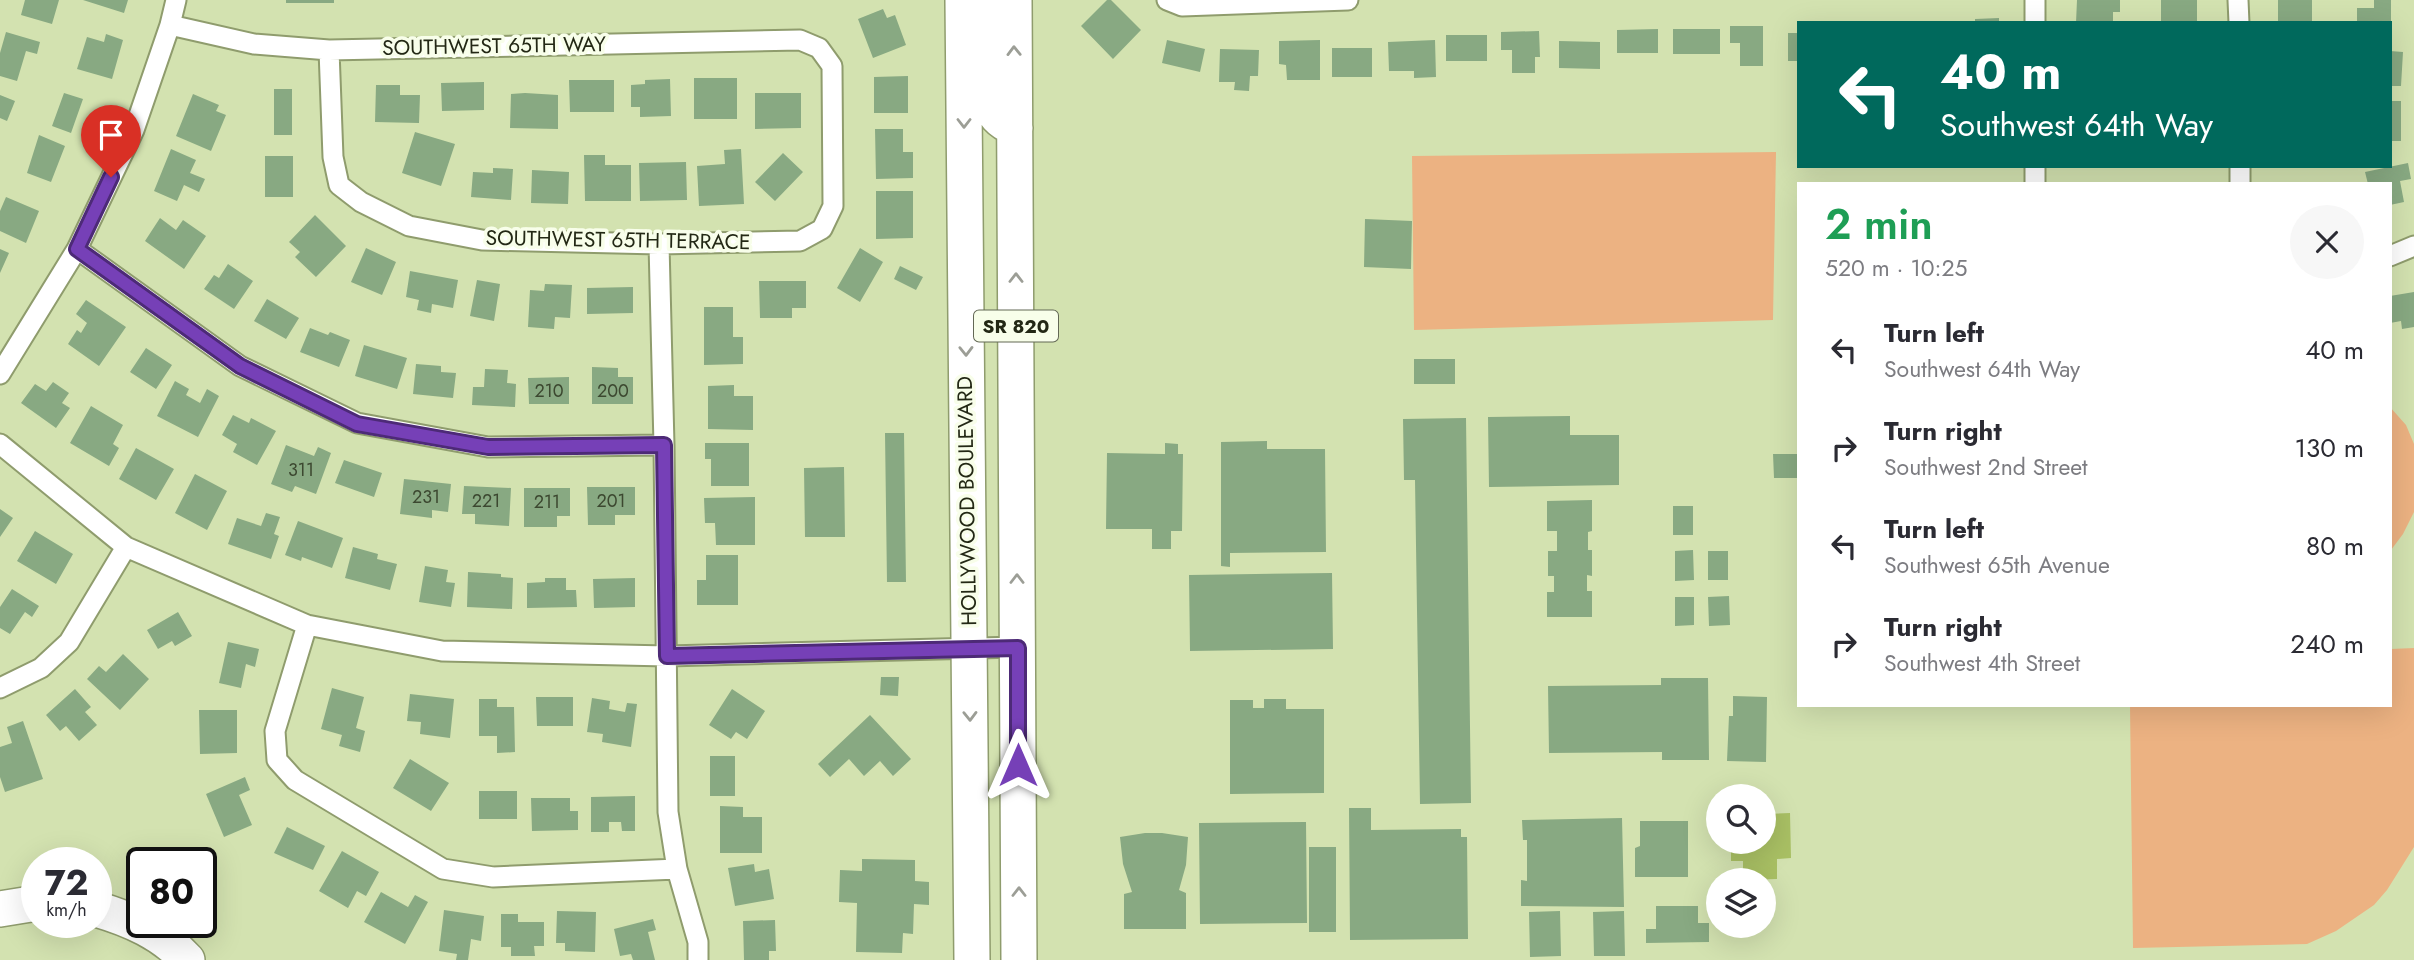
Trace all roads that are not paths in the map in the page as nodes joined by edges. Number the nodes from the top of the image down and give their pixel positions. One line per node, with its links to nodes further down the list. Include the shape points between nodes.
1 (176, 0): 11 (street)
2 (963, 0): 24 (highway, HOLLYWOOD BOULEVARD / SR 820, one-way to 24)
3 (986, 0): 13 (highway, via 989,98 1004,124)
4 (1014, 0): 13 (highway, SR 820, one-way to 4)
5 (1167, 0): 6 (street, via 1182,6)
6 (1348, 0)
7 (2035, 0): 9 (street)
8 (2238, 0): 10 (street)
9 (2035, 21)
10 (2239, 21)
11 (170, 25): 12 (street, SOUTHWEST 65TH WAY, via 254,44); 17 (street, via 134,130)
12 (330, 50): 14 (street, SOUTHWEST 65TH WAY, via 800,40 819,48 832,66 833,206); 15 (street, SOUTHWEST 65TH TERRACE, via 333,157 339,185 361,202 409,226 482,240)
13 (1015, 128): 25 (highway, SR 820, one-way to 13)
14 (822, 229): 15 (street, SOUTHWEST 65TH TERRACE, via 800,241)
15 (659, 244): 21 (street)
16 (2414, 246): 18 (street)
17 (77, 249): 19 (street); 21 (street, via 240,366 357,424 488,447)
18 (2392, 255)
19 (0, 374)
20 (0, 444): 22 (street)
21 (664, 445): 26 (street)
22 (126, 547): 23 (street); 27 (street, via 69,642 41,668)
23 (307, 625): 26 (street, via 442,651); 28 (street, via 275,731 277,760 295,780 443,869 493,877)
24 (969, 648): 25 (street); 26 (street); 38 (highway, HOLLYWOOD BOULEVARD / SR 820, one-way to 38)
25 (1018, 648): 39 (highway, SR 820, one-way to 25)
26 (667, 656): 28 (street, via 668,812)
27 (0, 688)
28 (677, 869): 37 (street, via 698,942)
29 (21, 892): 30 (highway)
30 (0, 895)
31 (21, 906): 32 (highway)
32 (0, 909)
33 (112, 914): 35 (highway, via 157,933)
34 (181, 938): 36 (highway)
35 (187, 960)
36 (203, 960)
37 (698, 960)
38 (972, 960)
39 (1019, 960)

